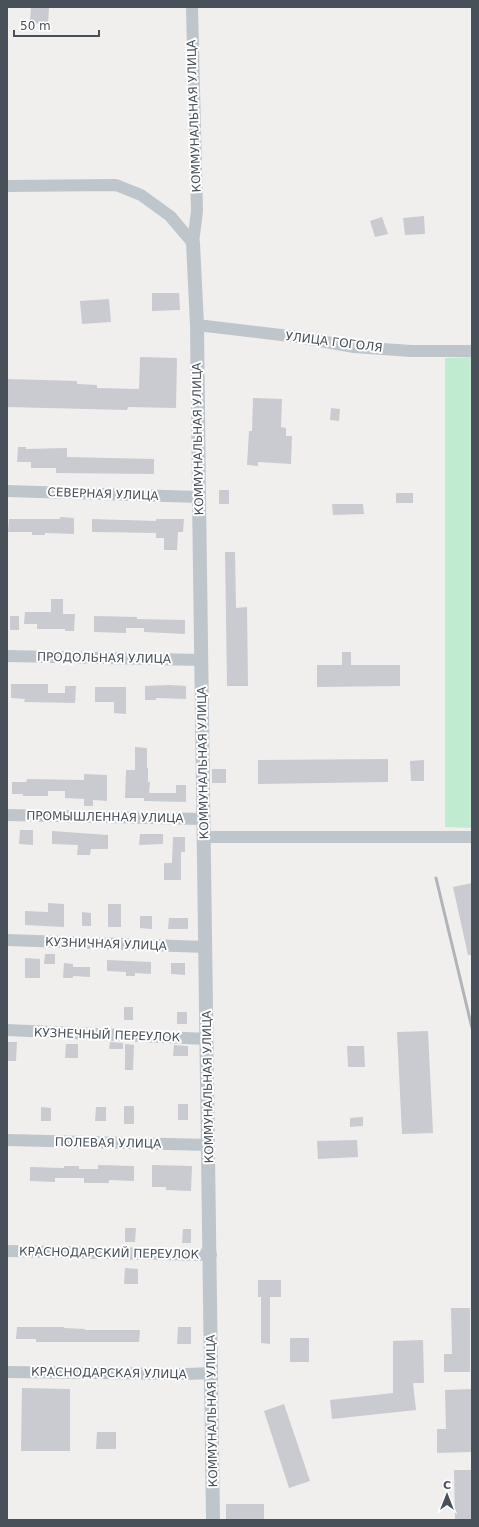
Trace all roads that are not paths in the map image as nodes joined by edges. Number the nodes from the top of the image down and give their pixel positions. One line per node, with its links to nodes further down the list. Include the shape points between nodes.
1 (192, 7): 3 (street, КОММУНАЛЬНАЯ УЛИЦА, via 197,211)
2 (7, 186): 3 (street, via 116,185 153,203 170,216)
3 (193, 243): 4 (street, КОММУНАЛЬНАЯ УЛИЦА)
4 (198, 325): 5 (street, УЛИЦА ГОГОЛЯ, via 298,337 354,347 411,351); 7 (street, КОММУНАЛЬНАЯ УЛИЦА)
5 (472, 351)
6 (7, 491): 7 (street, СЕВЕРНАЯ УЛИЦА)
7 (199, 497): 9 (street, КОММУНАЛЬНАЯ УЛИЦА)
8 (7, 656): 9 (street, ПРОДОЛЬНАЯ УЛИЦА)
9 (202, 660): 11 (street, КОММУНАЛЬНАЯ УЛИЦА)
10 (7, 814): 11 (street, ПРОМЫШЛЕННАЯ УЛИЦА)
11 (204, 819): 12 (street, КОММУНАЛЬНАЯ УЛИЦА)
12 (204, 837): 13 (street); 15 (street, КОММУНАЛЬНАЯ УЛИЦА)
13 (472, 837)
14 (7, 940): 15 (street, КУЗНИЧНАЯ УЛИЦА)
15 (206, 947): 17 (street, КОММУНАЛЬНАЯ УЛИЦА)
16 (7, 1030): 17 (street, КУЗНЕЧНЫЙ ПЕРЕУЛОК)
17 (207, 1039): 19 (street, КОММУНАЛЬНАЯ УЛИЦА)
18 (7, 1140): 19 (street, ПОЛЕВАЯ УЛИЦА)
19 (208, 1145): 21 (street, КОММУНАЛЬНАЯ УЛИЦА)
20 (7, 1251): 21 (street, КРАСНОДАРСКИЙ ПЕРЕУЛОК)
21 (210, 1254): 23 (street, КОММУНАЛЬНАЯ УЛИЦА)
22 (7, 1372): 23 (street, КРАСНОДАРСКАЯ УЛИЦА)
23 (212, 1373): 24 (street, КОММУНАЛЬНАЯ УЛИЦА)
24 (213, 1520)

